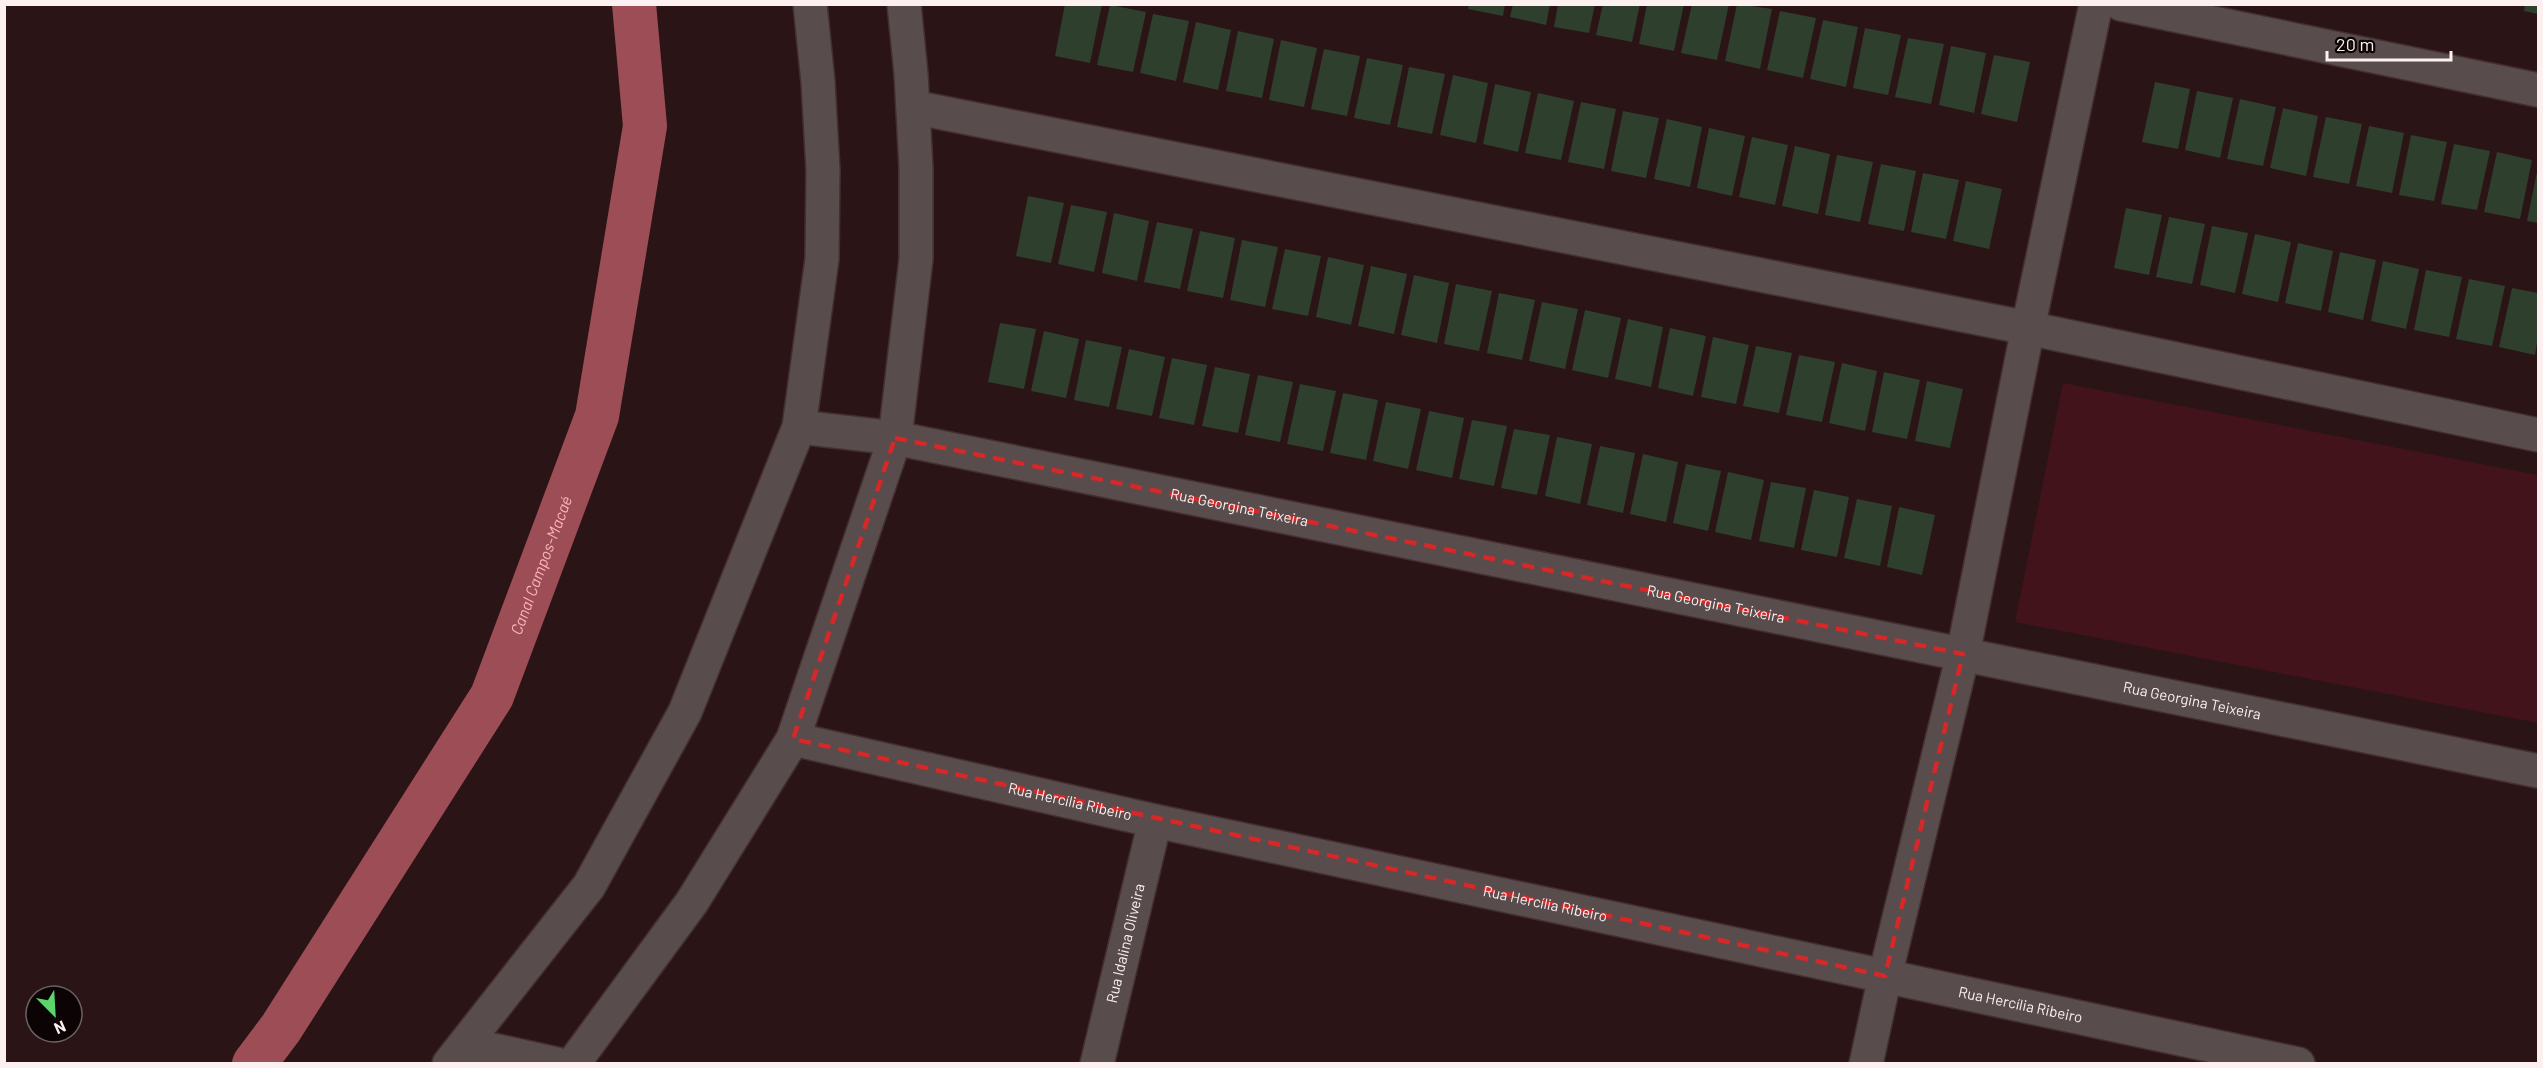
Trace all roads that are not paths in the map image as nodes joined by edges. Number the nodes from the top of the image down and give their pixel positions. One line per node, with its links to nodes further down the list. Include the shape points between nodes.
1 (810, 4): 8 (street, via 823,170 822,259)
2 (904, 4): 6 (street)
3 (2096, 4): 7 (street)
4 (2121, 4): 5 (street)
5 (2538, 90)
6 (913, 107): 7 (street); 10 (street, via 916,259)
7 (2028, 328): 9 (street); 11 (street)
8 (799, 427): 10 (street, Rua Georgina Teixeira); 16 (street, via 685,712 589,886)
9 (2538, 435)
10 (895, 438): 11 (street, Rua Georgina Teixeira); 12 (street)
11 (1963, 654): 13 (street, Rua Georgina Teixeira); 15 (street)
12 (793, 739): 14 (street, Rua Hercília Ribeiro); 18 (street, via 692,902)
13 (2538, 771)
14 (1155, 821): 15 (street, Rua Hercília Ribeiro); 19 (street, Rua Idalina Oliveira)
15 (1885, 976): 20 (street); 21 (street, Rua Hercília Ribeiro)
16 (457, 1054): 17 (street)
17 (557, 1064)
18 (573, 1064)
19 (1097, 1064)
20 (1866, 1064)
21 (2298, 1064)

